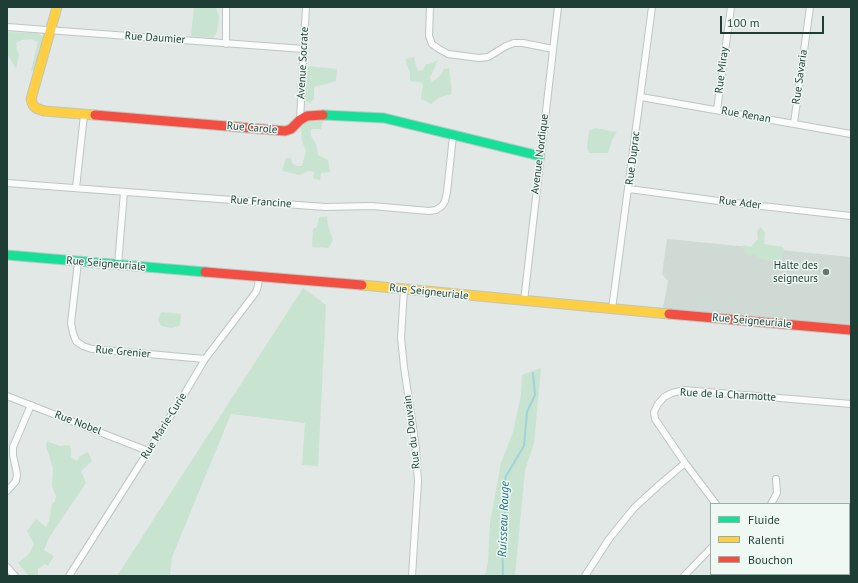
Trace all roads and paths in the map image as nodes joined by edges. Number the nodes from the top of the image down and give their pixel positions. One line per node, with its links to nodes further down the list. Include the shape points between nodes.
1 (57, 7): 10 (street, Rue Carole)
2 (226, 7): 11 (street)
3 (306, 7): 12 (street, Avenue Socrate)
4 (430, 7): 13 (street, via 429,36 432,44 448,54 488,57 514,43)
5 (558, 7): 13 (street, Avenue Nordique)
6 (652, 7): 14 (street, Rue Duprac)
7 (731, 7): 15 (street, Rue Miray)
8 (810, 7): 18 (street, Rue Savaria)
9 (7, 27): 10 (street, Rue Daumier)
10 (50, 30): 11 (street, Rue Daumier); 16 (street, Rue Carole, via 31,99 33,105 44,111)
11 (226, 44): 12 (street, Rue Daumier)
12 (304, 49): 17 (street, Avenue Socrate)
13 (553, 49): 21 (street, Avenue Nordique)
14 (641, 97): 15 (street, Rue Renan); 24 (street, Rue Duprac)
15 (717, 110): 18 (street, Rue Renan)
16 (84, 115): 17 (street, Rue Carole, via 285,131); 23 (street)
17 (300, 120): 20 (street, Rue Carole, via 315,114 384,118)
18 (794, 123): 19 (street, Rue Renan)
19 (851, 134)
20 (453, 136): 21 (street, Rue Carole); 25 (street, Rue Francine, via 447,192 442,206 436,210 372,206 325,207)
21 (540, 156): 32 (street, Avenue Nordique)
22 (7, 183): 23 (street, Rue Francine)
23 (76, 188): 25 (street, Rue Francine)
24 (629, 189): 26 (street, Rue Ader); 33 (street, Rue Duprac)
25 (124, 192): 29 (street)
26 (851, 216)
27 (7, 255): 28 (street, Rue Seigneuriale)
28 (78, 262): 29 (street, Rue Seigneuriale); 35 (street, Rue Grenier, via 71,323 76,341 92,349)
29 (118, 265): 30 (street, Rue Seigneuriale)
30 (259, 276): 31 (street, Rue Seigneuriale); 35 (street, Rue Marie-Curie, via 256,292)
31 (404, 289): 32 (street, Rue Seigneuriale); 49 (street, Rue du Douvain, via 401,338 418,482)
32 (524, 301): 33 (street, Rue Seigneuriale)
33 (612, 309): 34 (street, Rue Seigneuriale)
34 (851, 330)
35 (205, 360): 39 (street, Rue Marie-Curie)
36 (7, 396): 38 (street, Rue Nobel)
37 (851, 404): 40 (street, Rue de la Charmotte, via 684,390 672,393 658,404 654,412 655,419)
38 (31, 405): 39 (street, Rue Nobel); 42 (street, via 14,447 16,480)
39 (148, 451): 48 (street, Rue Marie-Curie)
40 (685, 463): 43 (street, Rue de la Charmotte); 50 (street, via 634,508 609,539)
41 (776, 479): 44 (street, via 777,493)
42 (7, 491)
43 (715, 503)
44 (772, 503)
45 (710, 549): 51 (street)
46 (7, 568): 47 (street)
47 (15, 576)
48 (69, 576)
49 (412, 576)
50 (585, 576)
51 (684, 576)

